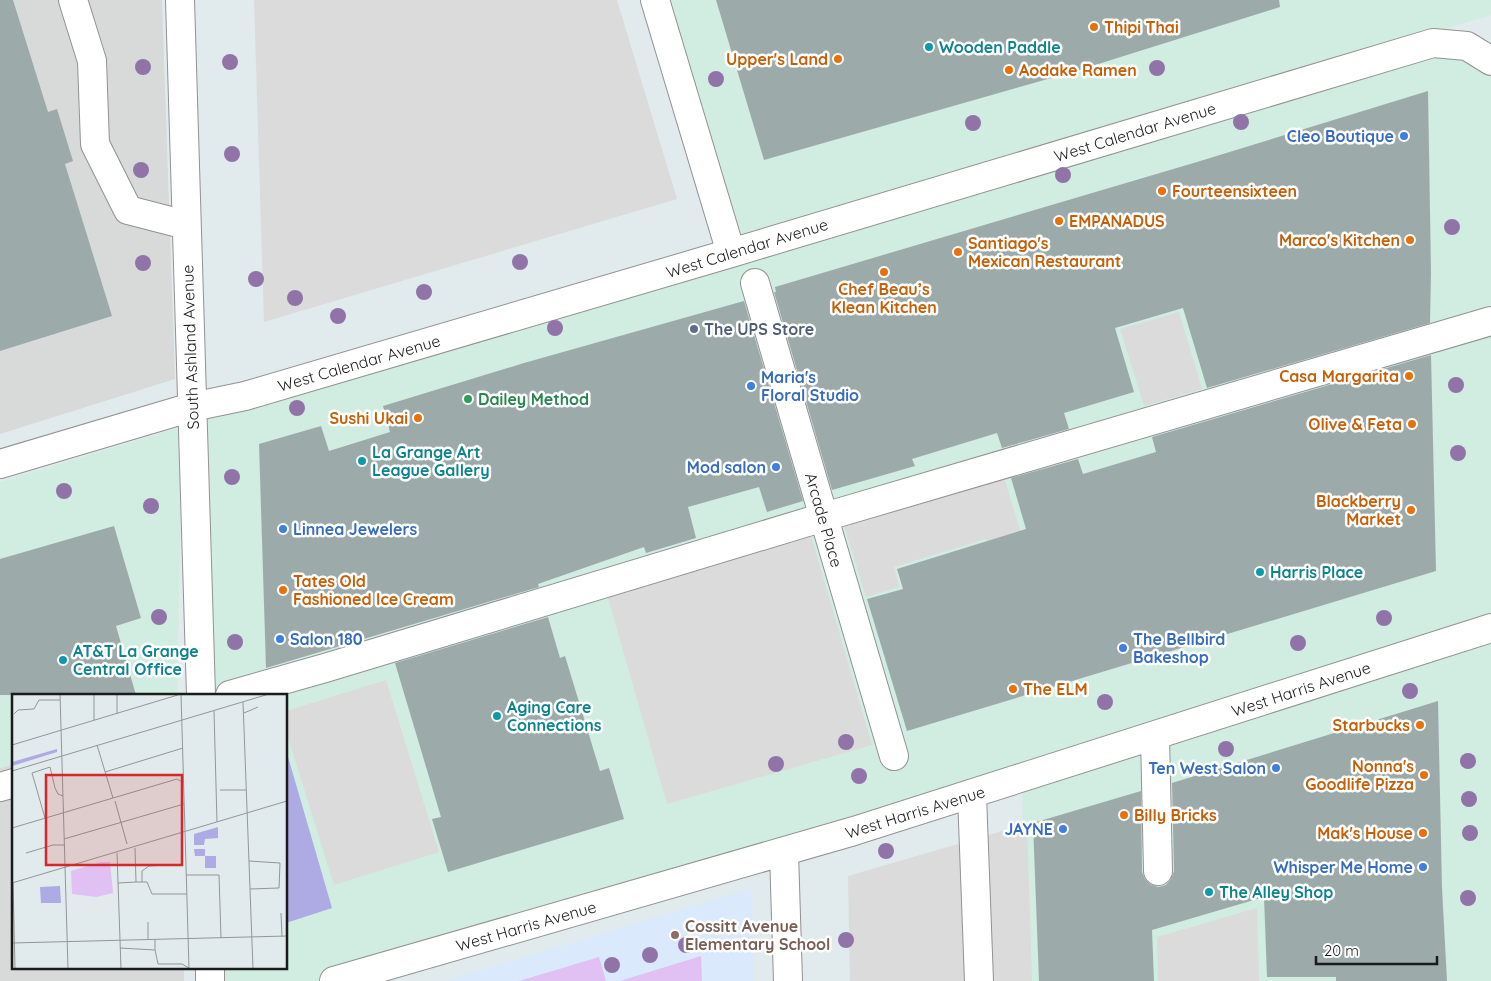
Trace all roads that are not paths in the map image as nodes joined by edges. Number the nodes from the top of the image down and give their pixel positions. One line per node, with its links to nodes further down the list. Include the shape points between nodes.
1 (73, 0): 5 (street, via 92,61 95,144 128,210)
2 (180, 0): 5 (street, South Ashland Avenue)
3 (655, 0): 6 (street)
4 (1491, 61): 6 (street, West Calendar Avenue, via 1467,46 1432,43)
5 (186, 225): 9 (street, South Ashland Avenue)
6 (732, 254): 9 (street, West Calendar Avenue, via 245,396)
7 (754, 283): 11 (street, Arcade Place)
8 (1491, 321): 11 (street)
9 (192, 407): 10 (street, West Calendar Avenue); 13 (street, South Ashland Avenue)
10 (0, 464)
11 (824, 517): 14 (street); 16 (street, Arcade Place)
12 (1491, 628): 15 (street, West Harris Avenue)
13 (201, 694)
14 (234, 694)
15 (1155, 736): 19 (street, West Harris Avenue); 21 (street)
16 (894, 756)
17 (12, 784): 18 (street)
18 (0, 788)
19 (972, 795): 20 (street, West Harris Avenue); 26 (street)
20 (784, 853): 24 (street, West Harris Avenue); 25 (street)
21 (1158, 871)
22 (210, 968): 23 (street)
23 (210, 981)
24 (334, 981)
25 (788, 981)
26 (978, 981)

